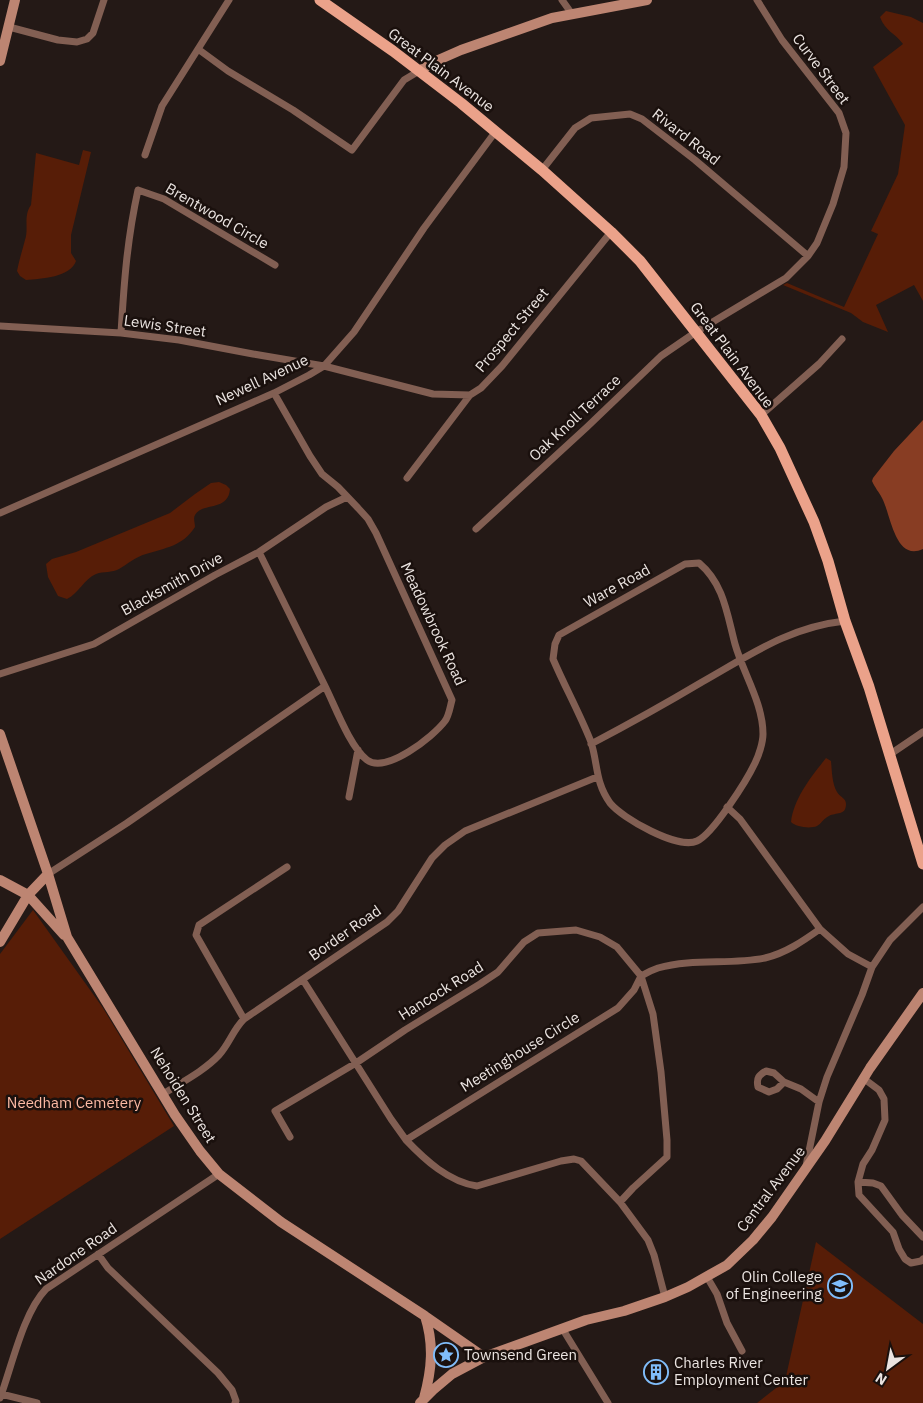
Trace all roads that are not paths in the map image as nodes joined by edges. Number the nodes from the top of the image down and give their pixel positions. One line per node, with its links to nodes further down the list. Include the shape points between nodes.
1 (104, 0): 9 (street, via 93,33 77,42)
2 (229, 0): 10 (street)
3 (320, 0): 12 (main road, Great Plain Avenue)
4 (562, 0): 8 (street)
5 (647, 0): 8 (street)
6 (757, 0): 17 (street, Curve Street, via 782,40 838,113 846,133 844,168 833,204)
7 (13, 1): 9 (street)
8 (572, 14): 12 (street, via 514,30 444,57)
9 (9, 27): 11 (street)
10 (198, 49): 12 (street, via 352,150 404,80); 14 (street, via 162,106)
11 (0, 61)
12 (418, 71): 13 (main road, Great Plain Avenue)
13 (496, 131): 15 (main road, Great Plain Avenue); 23 (street, Newell Avenue, via 424,228 354,332)
14 (145, 155)
15 (542, 170): 16 (main road, Great Plain Avenue); 17 (street, Rivard Road, via 575,128 591,118 630,114 642,119 695,160)
16 (611, 232): 20 (main road, Great Plain Avenue, via 640,261); 25 (street, Prospect Street, via 502,366)
17 (808, 256): 20 (street, Curve Street, via 786,278)
18 (276, 265): 21 (street, Brentwood Circle, via 172,203 138,190 125,262)
19 (0, 326): 21 (street, Lewis Street)
20 (696, 332): 26 (main road, Great Plain Avenue); 30 (street, Oak Knoll Terrace, via 661,356)
21 (121, 333): 23 (street, Lewis Street)
22 (842, 339): 26 (street)
23 (324, 366): 24 (street, Newell Avenue); 25 (street, via 433,394)
24 (274, 392): 28 (street, Meadowbrook Road, via 322,474); 29 (street, Newell Avenue)
25 (470, 395): 27 (street, Prospect Street)
26 (761, 415): 32 (main road, Great Plain Avenue, via 810,509)
27 (408, 478)
28 (347, 497): 31 (street, Blacksmith Drive, via 326,507); 39 (street, Meadowbrook Road, via 368,518 376,533 452,700 440,727 395,760 375,763)
29 (0, 513)
30 (476, 529)
31 (258, 552): 34 (street, Blacksmith Drive, via 94,644); 35 (street, Meadowbrook Road)
32 (845, 621): 33 (street, via 795,632); 40 (main road, Great Plain Avenue)
33 (740, 660): 38 (street); 38 (street, Ware Road, via 721,591 716,580 699,563 685,564 559,635 554,659); 43 (street, via 762,719 763,736 756,762)
34 (0, 674)
35 (325, 686): 39 (street, Meadowbrook Road); 46 (street, via 128,823)
36 (923, 732): 40 (street)
37 (0, 734): 46 (street, Nehoiden Street)
38 (591, 744): 41 (street)
39 (358, 750): 42 (street)
40 (889, 756): 44 (main road, Great Plain Avenue)
41 (597, 777): 43 (street, via 618,812 660,836 685,844 706,835); 55 (street, Border Road, via 465,831 432,858 398,911 387,922)
42 (349, 796)
43 (727, 808): 50 (street, via 740,819)
44 (923, 864)
45 (287, 866): 57 (street, via 199,925 196,934)
46 (48, 874): 48 (street); 51 (street, Nehoiden Street)
47 (0, 880): 48 (street)
48 (28, 895): 51 (street); 52 (street)
49 (923, 907): 53 (street, via 890,940)
50 (820, 929): 53 (street, via 848,954); 54 (street, via 793,947 767,957 682,964 658,968)
51 (67, 937): 61 (street, Nehoiden Street)
52 (0, 942)
53 (872, 967): 62 (street)
54 (641, 976): 58 (street, Hancock Road, via 617,947 600,937 576,930 538,933 524,942 498,972); 64 (street, Meetinghouse Circle, via 618,1008); 68 (street, via 653,1014 667,1156)
55 (303, 980): 57 (street, Border Road); 58 (street)
56 (923, 994): 59 (street, Central Avenue)
57 (244, 1019): 61 (street, Border Road, via 217,1057)
58 (356, 1063): 63 (street, Hancock Road, via 275,1111); 64 (street)
59 (863, 1078): 65 (street, Central Avenue); 67 (street, via 880,1090 885,1120 863,1164)
60 (784, 1082): 62 (street)
61 (163, 1094): 66 (street, Nehoiden Street, via 194,1144)
62 (820, 1102): 65 (street)
63 (290, 1137)
64 (406, 1140): 68 (street, via 433,1165 464,1184 477,1186 561,1161 581,1161)
65 (805, 1170): 72 (street, Central Avenue, via 753,1240)
66 (218, 1174): 70 (street, Nardone Road); 74 (street, Nehoiden Street, via 281,1222)
67 (858, 1182): 69 (street, via 880,1186); 71 (street, via 860,1194 893,1232 905,1259 911,1263)
68 (620, 1202): 73 (street, via 648,1240)
69 (923, 1237)
70 (98, 1254): 78 (street, Nardone Road, via 39,1297 29,1316); 81 (street, via 108,1268 218,1373 232,1390)
71 (923, 1259)
72 (708, 1277): 73 (street, Central Avenue); 76 (street)
73 (665, 1297): 75 (street, Central Avenue)
74 (425, 1316): 77 (street, Nehoiden Street); 79 (street, via 432,1362)
75 (562, 1328): 77 (street, Central Avenue); 82 (street)
76 (742, 1351)
77 (484, 1357): 79 (street, Central Avenue, via 450,1376)
78 (1, 1396): 80 (street)
79 (422, 1400)
80 (37, 1403)
81 (235, 1403)
82 (608, 1403)

